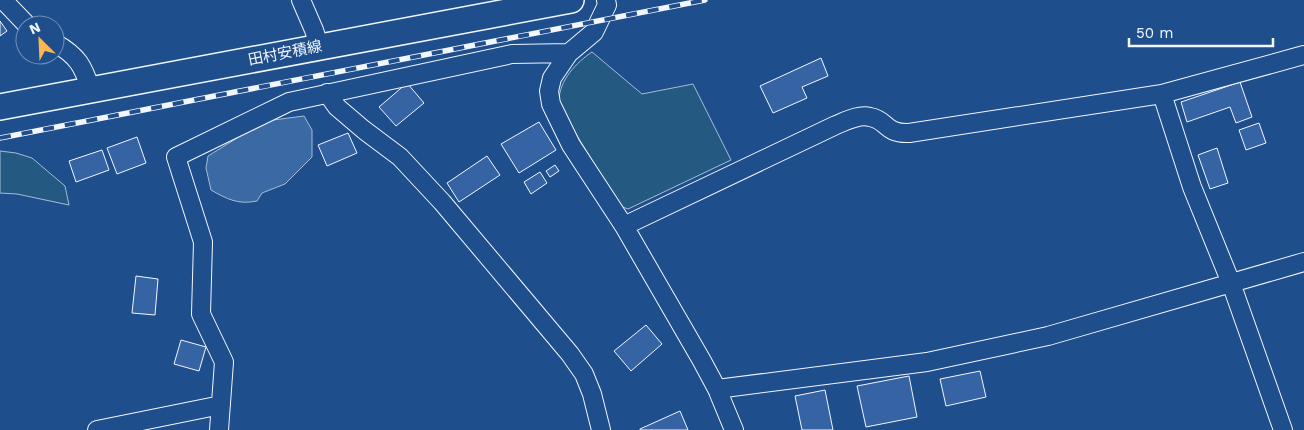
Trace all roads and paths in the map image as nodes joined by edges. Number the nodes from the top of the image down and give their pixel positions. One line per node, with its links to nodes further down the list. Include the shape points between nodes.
1 (3, 0): 5 (street)
2 (301, 0): 6 (street)
3 (570, 0): 6 (main road, 田村安積線)
4 (606, 0): 8 (street, via 607,5 594,32)
5 (18, 15)
6 (319, 46): 10 (main road, 田村安積線)
7 (65, 49): 10 (street, via 81,65)
8 (569, 53): 11 (street, via 512,54); 14 (street, via 552,78 551,104 571,145)
9 (1304, 55): 12 (street)
10 (91, 90): 13 (main road, 田村安積線)
11 (327, 93): 18 (street, via 289,102 176,157 203,242 201,314 224,362); 21 (street, via 337,107 400,157 442,202 570,354 584,374)
12 (1162, 94): 14 (street, via 909,133 892,131 869,116 855,118); 16 (street, via 1192,187)
13 (0, 107)
14 (624, 226): 17 (street)
15 (1304, 262): 16 (street)
16 (1231, 283): 17 (street, via 1048,336 928,362); 23 (street)
17 (717, 389): 22 (street)
18 (221, 406): 19 (street); 20 (street)
19 (97, 430)
20 (219, 430)
21 (601, 430)
22 (734, 430)
23 (1283, 430)

